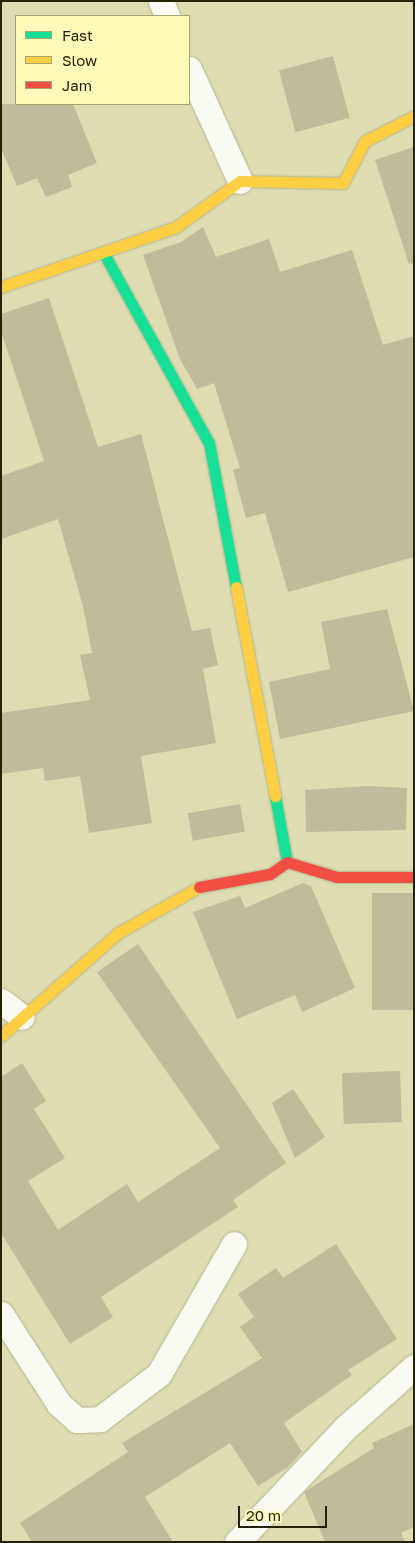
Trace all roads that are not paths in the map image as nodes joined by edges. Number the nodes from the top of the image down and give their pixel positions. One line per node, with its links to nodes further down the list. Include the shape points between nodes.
1 (161, 1): 2 (street)
2 (167, 15)
3 (190, 71): 5 (street)
4 (414, 116): 5 (street, via 365,142 343,183)
5 (240, 180): 6 (street, via 176,227)
6 (103, 252): 7 (street); 8 (street, via 209,443)
7 (1, 287)
8 (287, 862): 9 (street, via 337,876); 11 (street, via 270,874 195,888 118,933)
9 (414, 877)
10 (1, 1001): 11 (street)
11 (22, 1017): 12 (street)
12 (1, 1036)
13 (234, 1244): 14 (street, via 159,1374 100,1419 78,1420 59,1404)
14 (1, 1314)
15 (414, 1368): 16 (street, via 345,1428)
16 (237, 1542)

